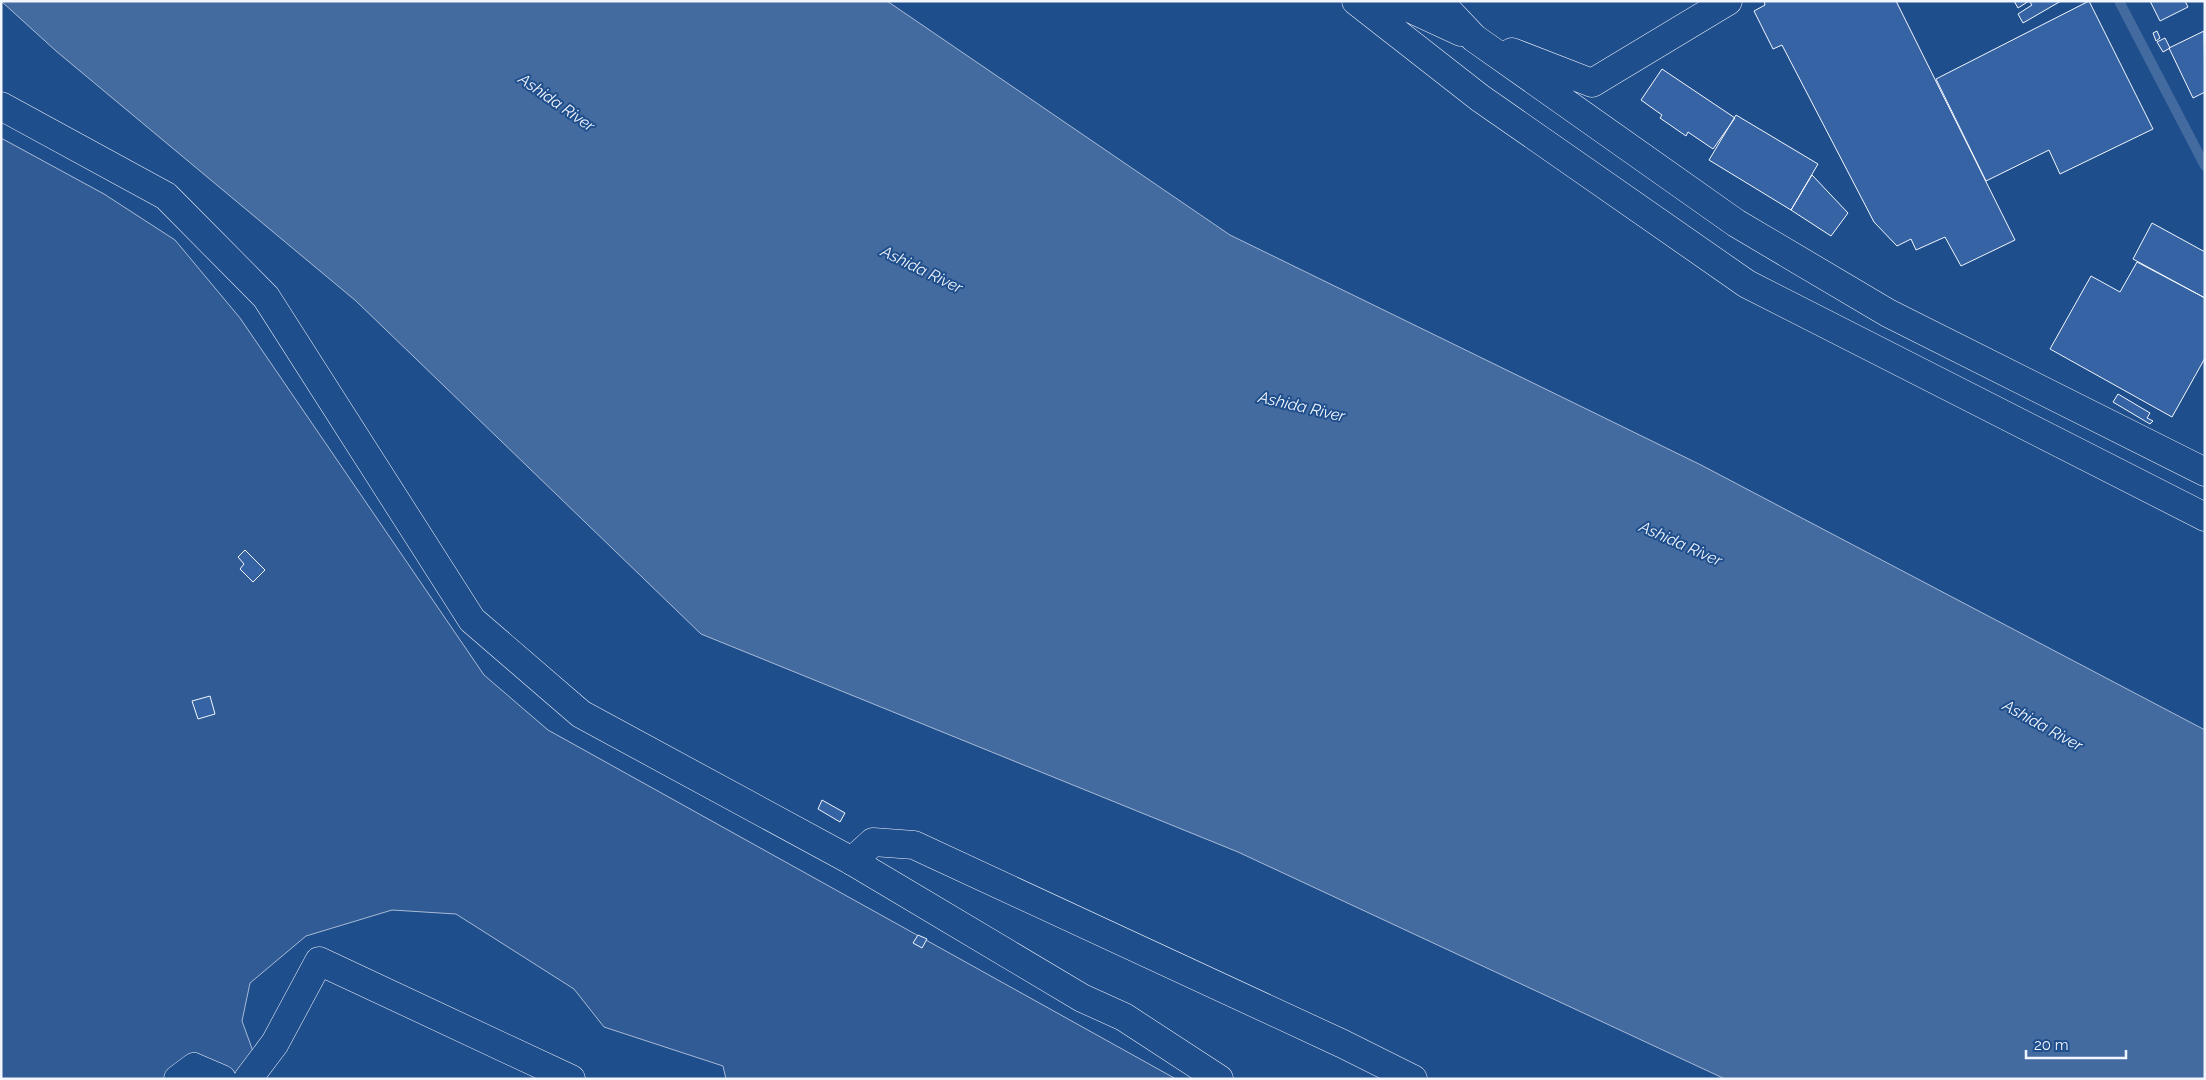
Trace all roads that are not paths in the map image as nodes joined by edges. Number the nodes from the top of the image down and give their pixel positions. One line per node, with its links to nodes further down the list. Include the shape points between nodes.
1 (1356, 1): 8 (street, via 1480,98 1747,284)
2 (1394, 1): 5 (street)
3 (1439, 1): 5 (street)
4 (1728, 1): 5 (street, via 1592,83)
5 (1474, 38): 7 (street, via 1736,223 1888,313)
6 (1, 106): 9 (street, via 166,196 266,297 472,620 581,714)
7 (2205, 472)
8 (2205, 517)
9 (852, 861): 14 (street, via 1082,998 1124,1018); 15 (street, via 873,842 914,845)
10 (178, 1079): 11 (street, via 194,1067)
11 (222, 1079)
12 (248, 1079): 13 (street, via 275,1043 319,961)
13 (571, 1079)
14 (1219, 1079)
15 (1413, 1079)

